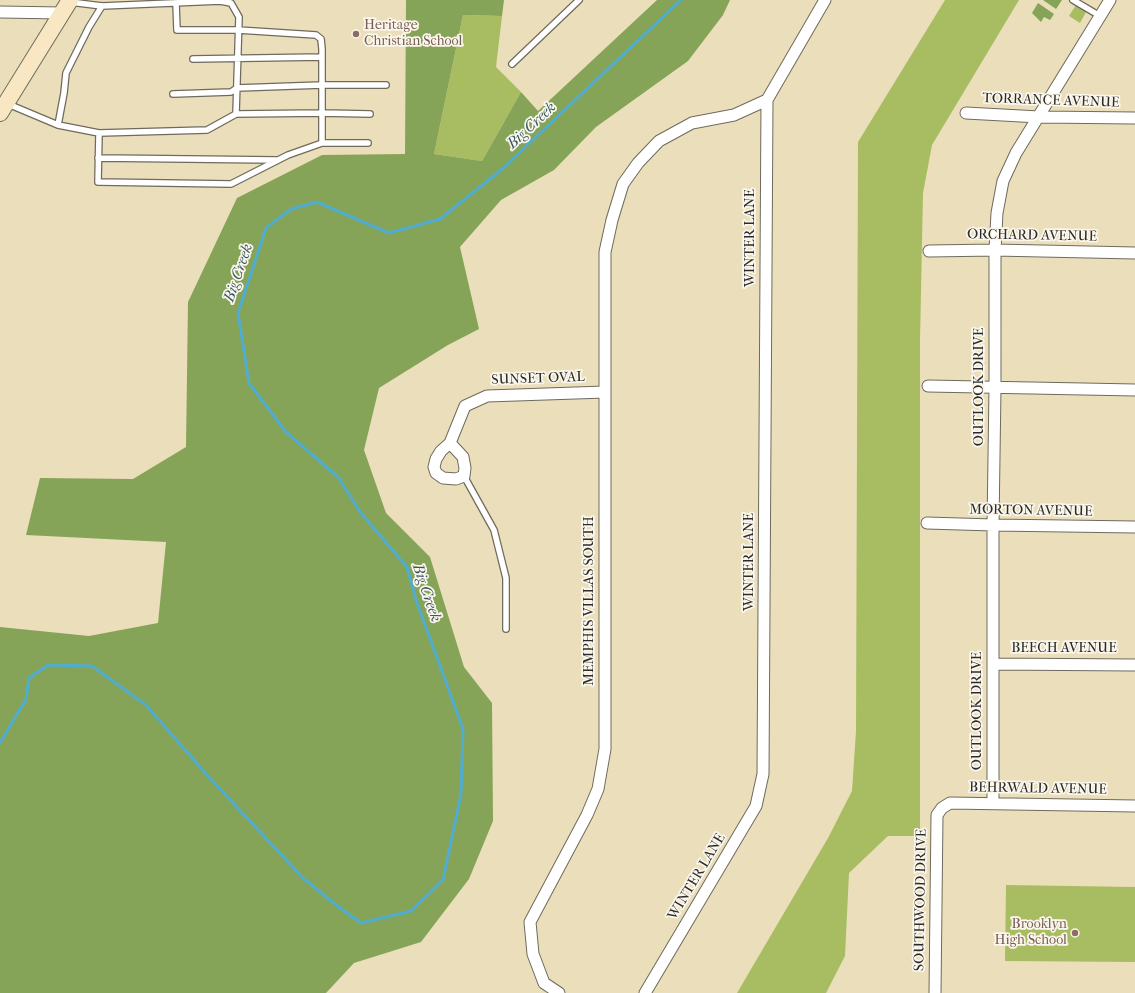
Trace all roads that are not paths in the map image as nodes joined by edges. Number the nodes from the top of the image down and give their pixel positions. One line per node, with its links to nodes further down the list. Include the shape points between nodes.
1 (579, 0): 14 (lane)
2 (825, 0): 19 (street)
3 (1073, 0): 9 (lane)
4 (1110, 0): 9 (street, OUTLOOK DRIVE)
5 (176, 3): 7 (lane); 10 (lane, via 231,3 239,17); 10 (lane, via 177,30)
6 (67, 5): 7 (lane); 8 (street); 20 (main road)
7 (102, 6): 27 (lane, via 66,73)
8 (0, 12)
9 (1100, 16): 25 (street, OUTLOOK DRIVE)
10 (238, 30): 11 (lane, via 316,35 321,39); 12 (lane)
11 (322, 57): 12 (lane); 15 (lane)
12 (238, 58): 13 (lane); 17 (lane)
13 (193, 59)
14 (512, 64)
15 (322, 85): 16 (lane); 17 (lane); 21 (lane)
16 (386, 85)
17 (236, 88): 18 (lane, via 231,92); 23 (lane)
18 (173, 94)
19 (767, 100): 39 (street, MEMPHIS VILLAS SOUTH, via 734,115 692,123 659,141 623,184 606,252); 52 (street, WINTER LANE, via 763,774 756,806)
20 (3, 108): 27 (lane)
21 (322, 113): 23 (lane); 24 (lane); 29 (lane)
22 (966, 113): 25 (street, TORRANCE AVENUE)
23 (236, 114): 28 (lane, via 207,130)
24 (370, 114)
25 (1039, 117): 26 (street, TORRANCE AVENUE); 33 (street, OUTLOOK DRIVE, via 1016,153 1003,181 997,213)
26 (1135, 118)
27 (58, 125): 28 (lane)
28 (99, 133): 31 (lane)
29 (322, 143): 30 (lane); 32 (lane)
30 (368, 143)
31 (98, 158): 32 (lane); 32 (lane, via 98,182 231,184)
32 (278, 160)
33 (995, 250): 34 (street, ORCHARD AVENUE); 35 (street, ORCHARD AVENUE); 37 (street, OUTLOOK DRIVE)
34 (929, 251)
35 (1135, 253)
36 (928, 386): 37 (street)
37 (995, 388): 38 (street); 43 (street, OUTLOOK DRIVE)
38 (1135, 390)
39 (606, 392): 40 (street, SUNSET OVAL, via 487,396 465,406); 51 (street, MEMPHIS VILLAS SOUTH, via 605,749 598,789 588,815 530,922 534,954 544,983)
40 (450, 443): 41 (street, via 463,457); 41 (street, SUNSET OVAL, via 436,459 436,473 450,479)
41 (464, 476): 45 (lane, via 494,530 506,578)
42 (927, 523): 43 (street, MORTON AVENUE)
43 (993, 525): 44 (street, MORTON AVENUE); 46 (street, OUTLOOK DRIVE)
44 (1135, 527)
45 (506, 629)
46 (993, 664): 47 (street, BEECH AVENUE); 48 (street, OUTLOOK DRIVE)
47 (1135, 665)
48 (993, 804): 49 (street, BEHRWALD AVENUE); 50 (street, BEHRWALD AVENUE, via 950,803)
49 (1135, 806)
50 (942, 808): 53 (street, SOUTHWOOD DRIVE, via 937,815)
51 (559, 993)
52 (645, 993)
53 (935, 993)

